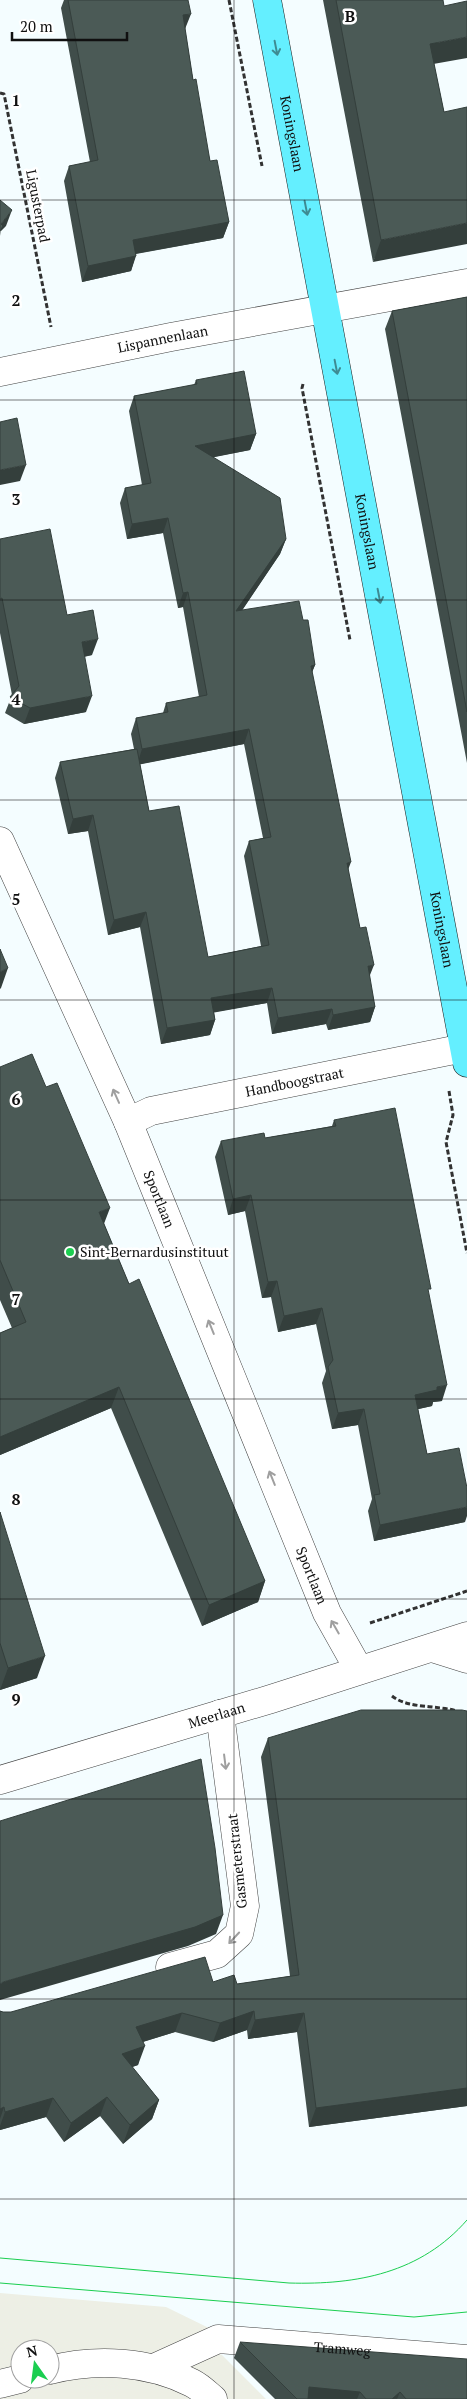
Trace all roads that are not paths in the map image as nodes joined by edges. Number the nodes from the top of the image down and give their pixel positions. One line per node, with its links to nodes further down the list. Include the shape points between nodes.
1 (267, 0): 3 (main road, Koningslaan, one-way to 3)
2 (467, 283): 3 (street, Lispannenlaan)
3 (325, 308): 4 (street, Lispannenlaan); 6 (main road, Koningslaan, one-way to 6)
4 (0, 372)
5 (0, 841): 7 (street, Sportlaan, one-way to 5)
6 (466, 1056): 7 (street, Handboogstraat, via 151,1111)
7 (128, 1122): 11 (street, Sportlaan, one-way to 7, via 327,1613)
8 (467, 1636): 9 (street, Meerlaan)
9 (432, 1648): 10 (street); 11 (street, Meerlaan)
10 (467, 1660)
11 (359, 1670): 12 (street, Meerlaan)
12 (220, 1714): 13 (street, Meerlaan); 14 (street, Gasmeterstraat, one-way to 14, via 245,1906 239,1934 218,1954)
13 (0, 1780)
14 (142, 1976)
15 (467, 2359): 17 (street, Tramweg, via 218,2339)
16 (60, 2368): 17 (street, via 111,2363)
17 (154, 2368): 18 (street, via 193,2383)
18 (213, 2399)

